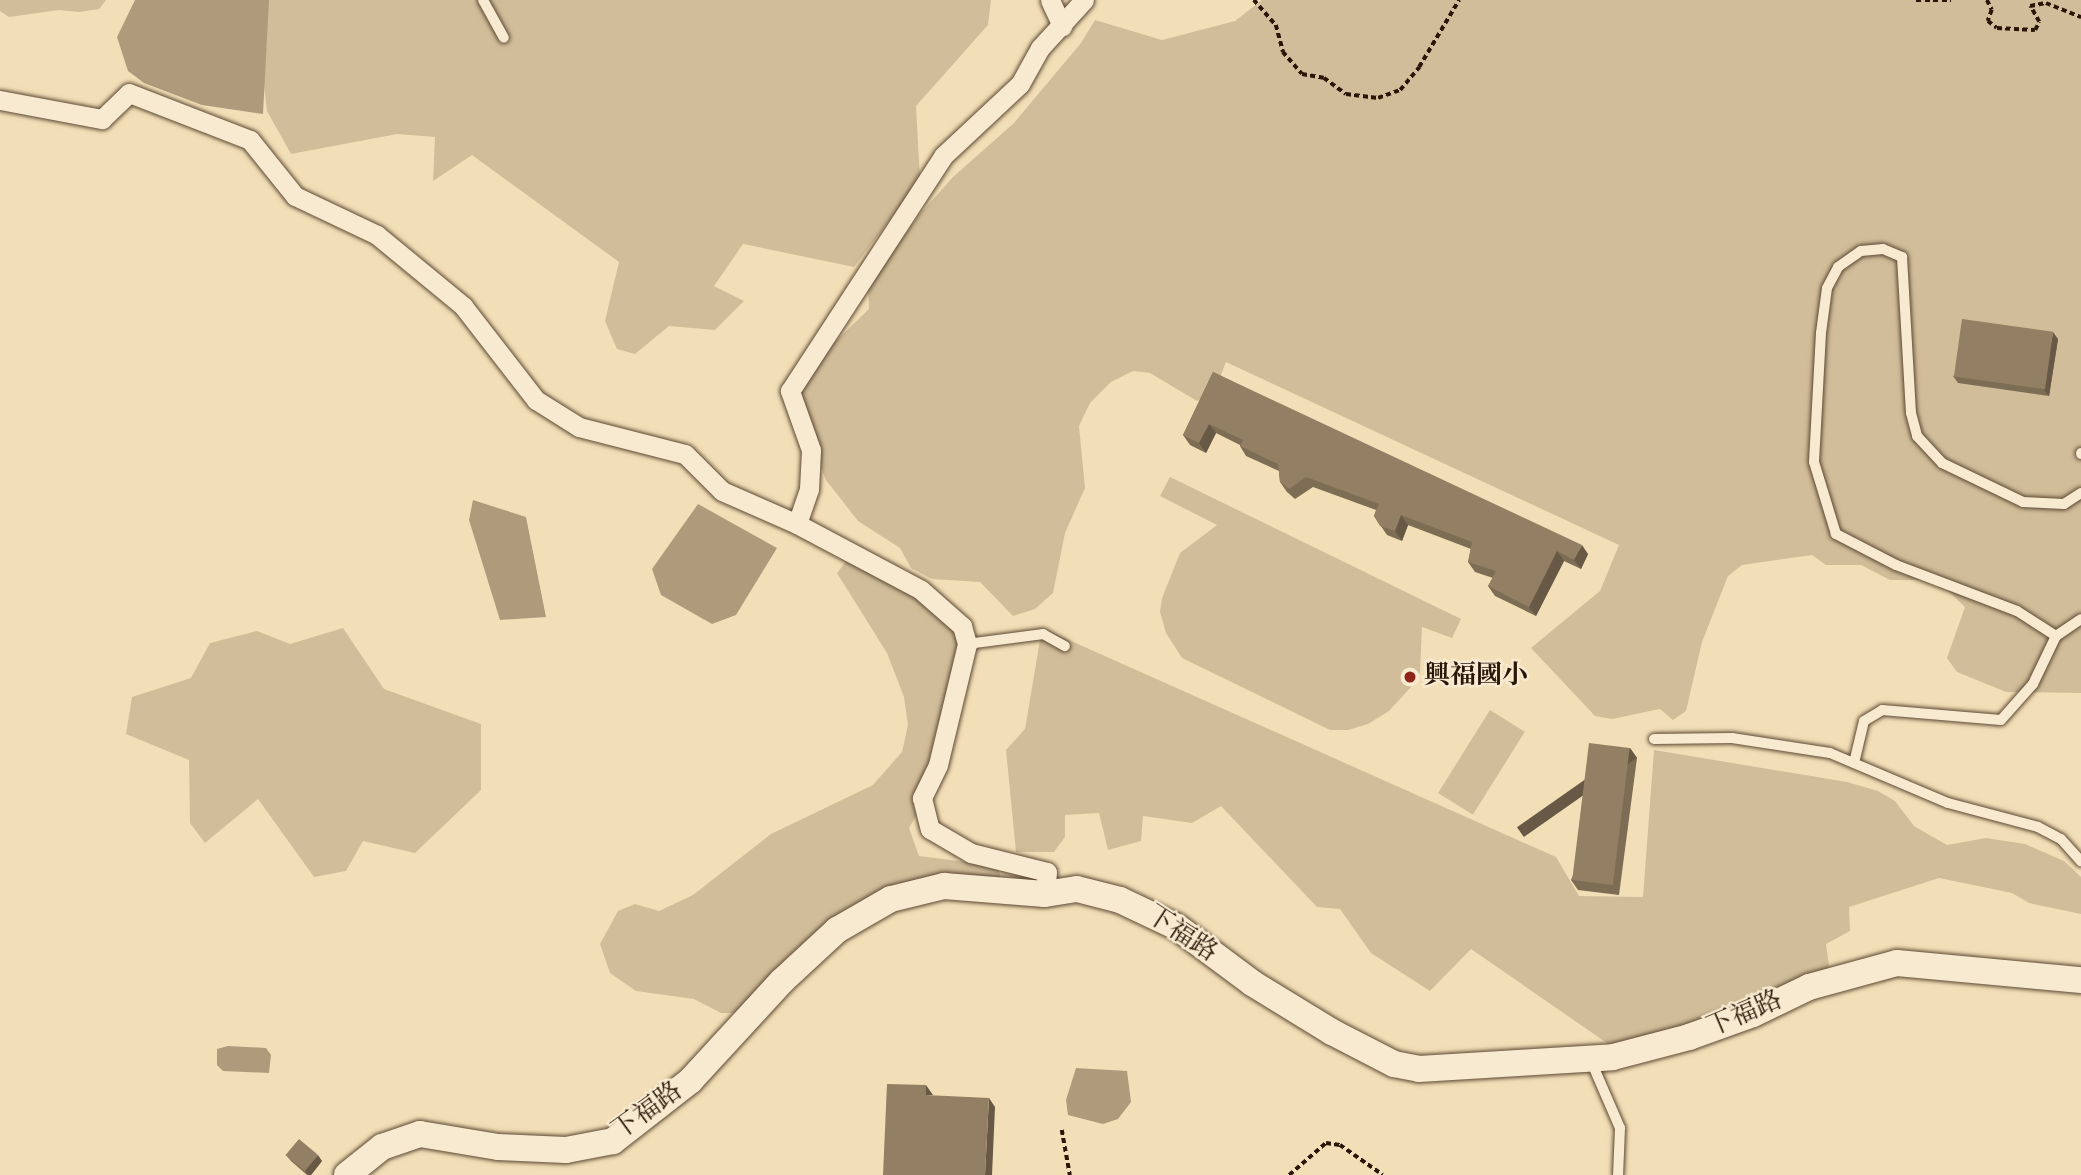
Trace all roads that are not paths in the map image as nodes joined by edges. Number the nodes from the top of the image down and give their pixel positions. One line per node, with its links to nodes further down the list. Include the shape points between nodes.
1 (483, 0): 5 (lane)
2 (1050, 0): 4 (street)
3 (1084, 0): 4 (street)
4 (1062, 26): 8 (street, via 1040,48 1020,84 943,156 790,391 811,450 809,489)
5 (504, 38)
6 (0, 100): 8 (street, via 102,119 129,93 250,140 295,196 377,235 463,306 536,400 579,427 685,454 722,491)
7 (2081, 494): 10 (lane, via 2064,504 2023,502 1942,463 1917,436 1911,413 1902,257 1883,249 1861,251 1838,267 1827,288 1821,333 1814,462 1836,534 1896,565 2017,611)
8 (797, 524): 11 (street, via 921,590 962,626)
9 (2081, 620): 10 (lane)
10 (2056, 636): 14 (lane, via 2033,684 2001,720 1882,710 1864,721)
11 (967, 644): 12 (lane, via 1043,634); 16 (street, via 938,765 922,799 930,829 971,853 1047,872)
12 (1065, 646)
13 (1654, 739): 14 (lane, via 1732,738 1830,753)
14 (1854, 762): 15 (lane, via 1948,803 2038,827 2061,839)
15 (2081, 861)
16 (1045, 894): 18 (main road, 下福路, via 1077,889 1148,911 1285,1005 1394,1064 1459,1069); 19 (main road, 下福路, via 944,886 891,899 848,923 782,981 690,1081 613,1141 566,1150 498,1147 420,1134 382,1147)
17 (2081, 980): 18 (main road, 下福路, via 1897,963 1809,987 1689,1037)
18 (1591, 1060): 20 (lane, via 1620,1128)
19 (346, 1175)
20 (1618, 1175)

